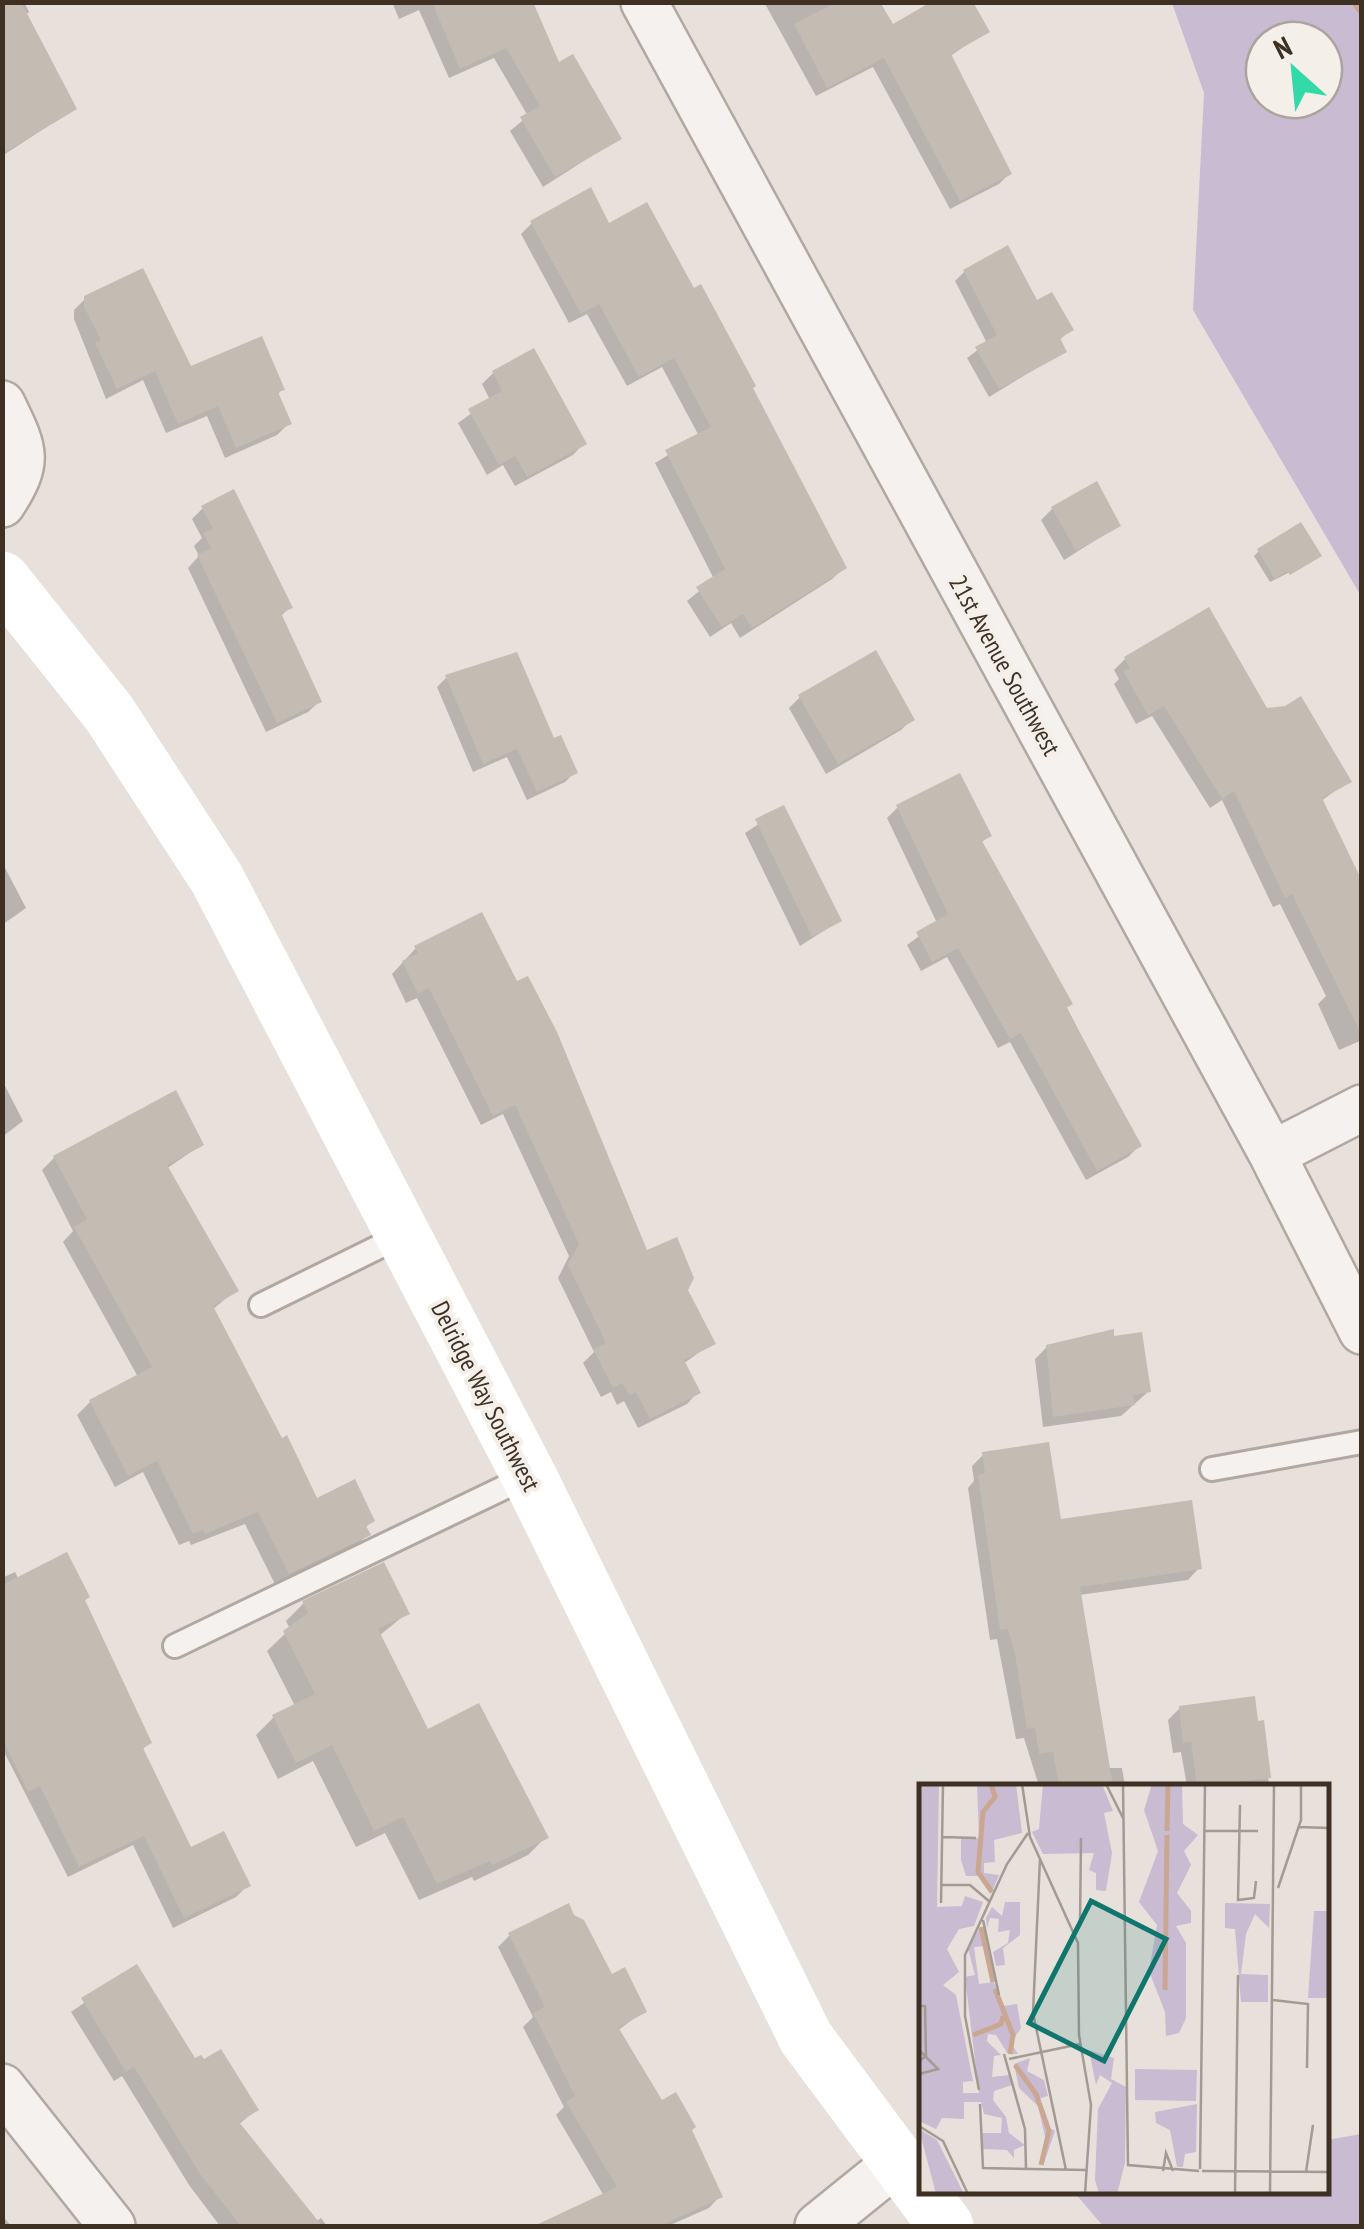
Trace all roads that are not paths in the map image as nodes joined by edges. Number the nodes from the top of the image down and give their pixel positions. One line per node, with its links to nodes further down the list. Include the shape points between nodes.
1 (644, 2): 6 (street, 21st Avenue Southwest)
2 (2, 404): 3 (street, via 22,445 23,472)
3 (2, 504)
4 (2, 579): 7 (main road, Delridge Way Southwest, via 108,713 203,855)
5 (1362, 1108): 6 (street)
6 (1272, 1154): 9 (street, 21st Avenue Southwest)
7 (403, 1235): 8 (lane); 12 (main road, Delridge Way Southwest)
8 (261, 1305)
9 (1362, 1331)
10 (1362, 1442): 11 (lane)
11 (1212, 1469)
12 (528, 1476): 13 (lane); 15 (main road, Delridge Way Southwest, via 806,2038)
13 (176, 1646)
14 (2, 2087): 18 (street)
15 (896, 2163): 16 (main road, Delridge Way Southwest); 19 (street)
16 (919, 2192)
17 (921, 2194): 20 (main road, Delridge Way Southwest)
18 (112, 2226)
19 (818, 2226)
20 (946, 2226)

